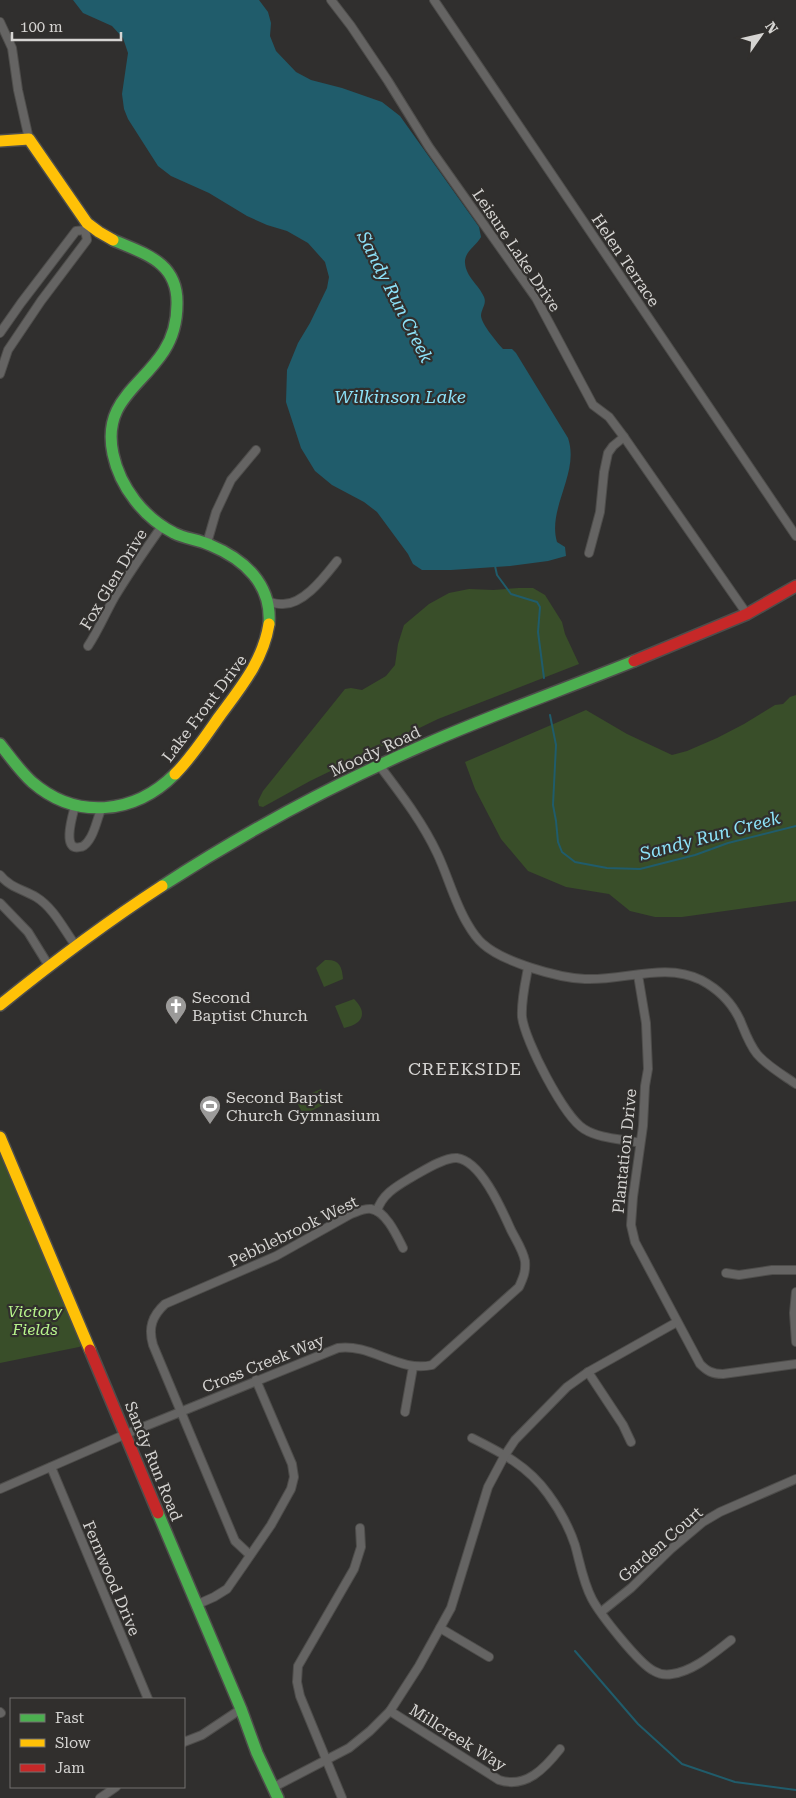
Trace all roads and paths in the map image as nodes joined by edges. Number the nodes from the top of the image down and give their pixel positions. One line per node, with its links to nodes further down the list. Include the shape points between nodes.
1 (331, 0): 11 (street, Leisure Lake Drive, via 429,147 536,298 593,405 609,417)
2 (434, 0): 14 (street, Helen Terrace)
3 (0, 22): 4 (street, via 12,48)
4 (29, 139): 5 (street); 6 (street, Lake Front Drive)
5 (0, 141)
6 (87, 228): 7 (street, via 76,231); 8 (street, via 87,240); 13 (street, Lake Front Drive, via 160,263 173,278 177,297 174,332 166,350 119,404 109,435 116,466 133,497)
7 (21, 302): 8 (street); 9 (street)
8 (34, 312): 10 (street, via 8,350)
9 (0, 333)
10 (0, 374)
11 (624, 437): 16 (street, via 608,453 600,512); 20 (street, Leisure Lake Drive)
12 (256, 450): 15 (street, via 230,480)
13 (162, 526): 15 (street, Lake Front Drive, via 191,540); 21 (street, Fox Glen Drive, via 114,598)
14 (796, 536)
15 (207, 543): 19 (street, Lake Front Drive, via 241,562 254,575)
16 (589, 552)
17 (337, 561): 19 (street, via 306,595 283,605)
18 (796, 586): 20 (street, Moody Road)
19 (269, 602): 25 (street, Lake Front Drive, via 270,624 261,658 195,750 156,790 118,807)
20 (747, 614): 23 (street, Moody Road)
21 (88, 646)
22 (0, 744): 24 (street, Lake Front Drive, via 36,786 50,796)
23 (379, 764): 28 (street, Moody Road, via 200,860); 30 (street, via 437,852 457,903 475,935 489,949)
24 (75, 806): 25 (street, Lake Front Drive); 25 (street, via 69,840 76,848 89,841)
25 (101, 810)
26 (0, 875): 28 (street, via 53,912)
27 (0, 903): 29 (street, via 28,932)
28 (76, 946): 29 (street, Moody Road)
29 (49, 966): 32 (street, Moody Road)
30 (528, 968): 31 (street, via 584,980); 35 (street, via 522,1016 525,1032 566,1111 588,1132)
31 (638, 975): 33 (street, via 681,973 713,987 733,1006 758,1054); 35 (street, Plantation Drive, via 648,1062)
32 (0, 1005)
33 (796, 1084)
34 (0, 1137): 49 (street, Sandy Run Road)
35 (640, 1143): 41 (street, Plantation Drive, via 632,1197 632,1234)
36 (377, 1211): 37 (street, via 390,1224); 44 (street, Pebblebrook West, via 393,1188 437,1164 457,1158 466,1161 482,1177 523,1254 525,1274 519,1287 439,1360 432,1365); 47 (street, Pebblebrook West, via 371,1209 351,1214 276,1256 175,1299 157,1311 150,1336)
37 (403, 1248)
38 (796, 1270): 39 (street, via 739,1275)
39 (726, 1273)
40 (796, 1292): 42 (street)
41 (677, 1322): 43 (street, Plantation Drive, via 700,1364 713,1374); 45 (street)
42 (796, 1342)
43 (796, 1364)
44 (413, 1367): 46 (street, Cross Creek Way, via 347,1346); 48 (street)
45 (588, 1372): 51 (street); 52 (street, via 567,1387 537,1417)
46 (256, 1380): 47 (street, Cross Creek Way); 57 (street, via 292,1464 294,1477 271,1525)
47 (181, 1411): 49 (street, Cross Creek Way); 57 (street, Pebblebrook West, via 235,1541)
48 (405, 1412)
49 (126, 1434): 53 (street, Cross Creek Way); 58 (street, Sandy Run Road)
50 (472, 1438): 52 (street)
51 (631, 1442)
52 (505, 1455): 59 (street, via 533,1475 549,1495 574,1543 585,1584); 60 (street, via 488,1487 451,1608)
53 (51, 1466): 55 (street, Cross Creek Way); 63 (street, Fernwood Drive)
54 (796, 1479): 59 (street, Garden Court, via 703,1522)
55 (0, 1489)
56 (360, 1528): 68 (street, via 361,1547 354,1569 298,1666 300,1696)
57 (250, 1555): 58 (street, via 227,1589)
58 (196, 1605): 64 (street, Sandy Run Road)
59 (601, 1612): 61 (street, via 642,1663 667,1675 686,1671)
60 (440, 1628): 62 (street); 65 (street)
61 (731, 1640)
62 (489, 1657)
63 (148, 1698)
64 (241, 1709): 66 (street, via 202,1735); 70 (street, Sandy Run Road)
65 (390, 1711): 67 (street, Millcreek Way, via 505,1782 528,1778 549,1763); 68 (street, via 356,1742)
66 (185, 1742)
67 (560, 1749)
68 (327, 1760): 70 (street); 72 (street)
69 (115, 1788): 71 (street)
70 (276, 1793)
71 (100, 1798)
72 (342, 1798)

